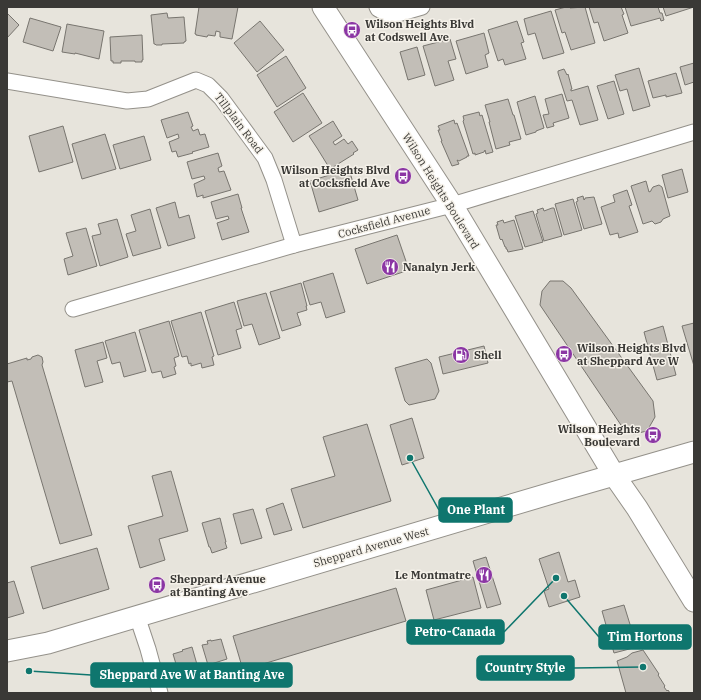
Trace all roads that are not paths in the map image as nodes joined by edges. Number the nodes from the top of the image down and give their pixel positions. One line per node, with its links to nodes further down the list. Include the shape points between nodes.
1 (324, 7): 6 (main road, Wilson Heights Boulevard)
2 (422, 7): 3 (street, via 391,16)
3 (378, 8)
4 (7, 82): 7 (street, Tillplain Road, via 127,101 148,99 196,80 208,84 265,158)
5 (694, 132): 6 (street, Cocksfield Avenue)
6 (452, 205): 7 (street, Cocksfield Avenue); 10 (main road, Wilson Heights Boulevard)
7 (294, 246): 8 (street, Cocksfield Avenue)
8 (73, 309)
9 (694, 452): 10 (main road, Sheppard Avenue West)
10 (614, 475): 11 (main road, Wilson Heights Boulevard); 12 (main road, Sheppard Avenue West)
11 (694, 601)
12 (137, 616): 13 (main road, Sheppard Avenue West); 16 (street)
13 (48, 643): 14 (main road, Sheppard Avenue West); 15 (main road, Sheppard Avenue West)
14 (7, 651)
15 (7, 662)
16 (160, 693)

